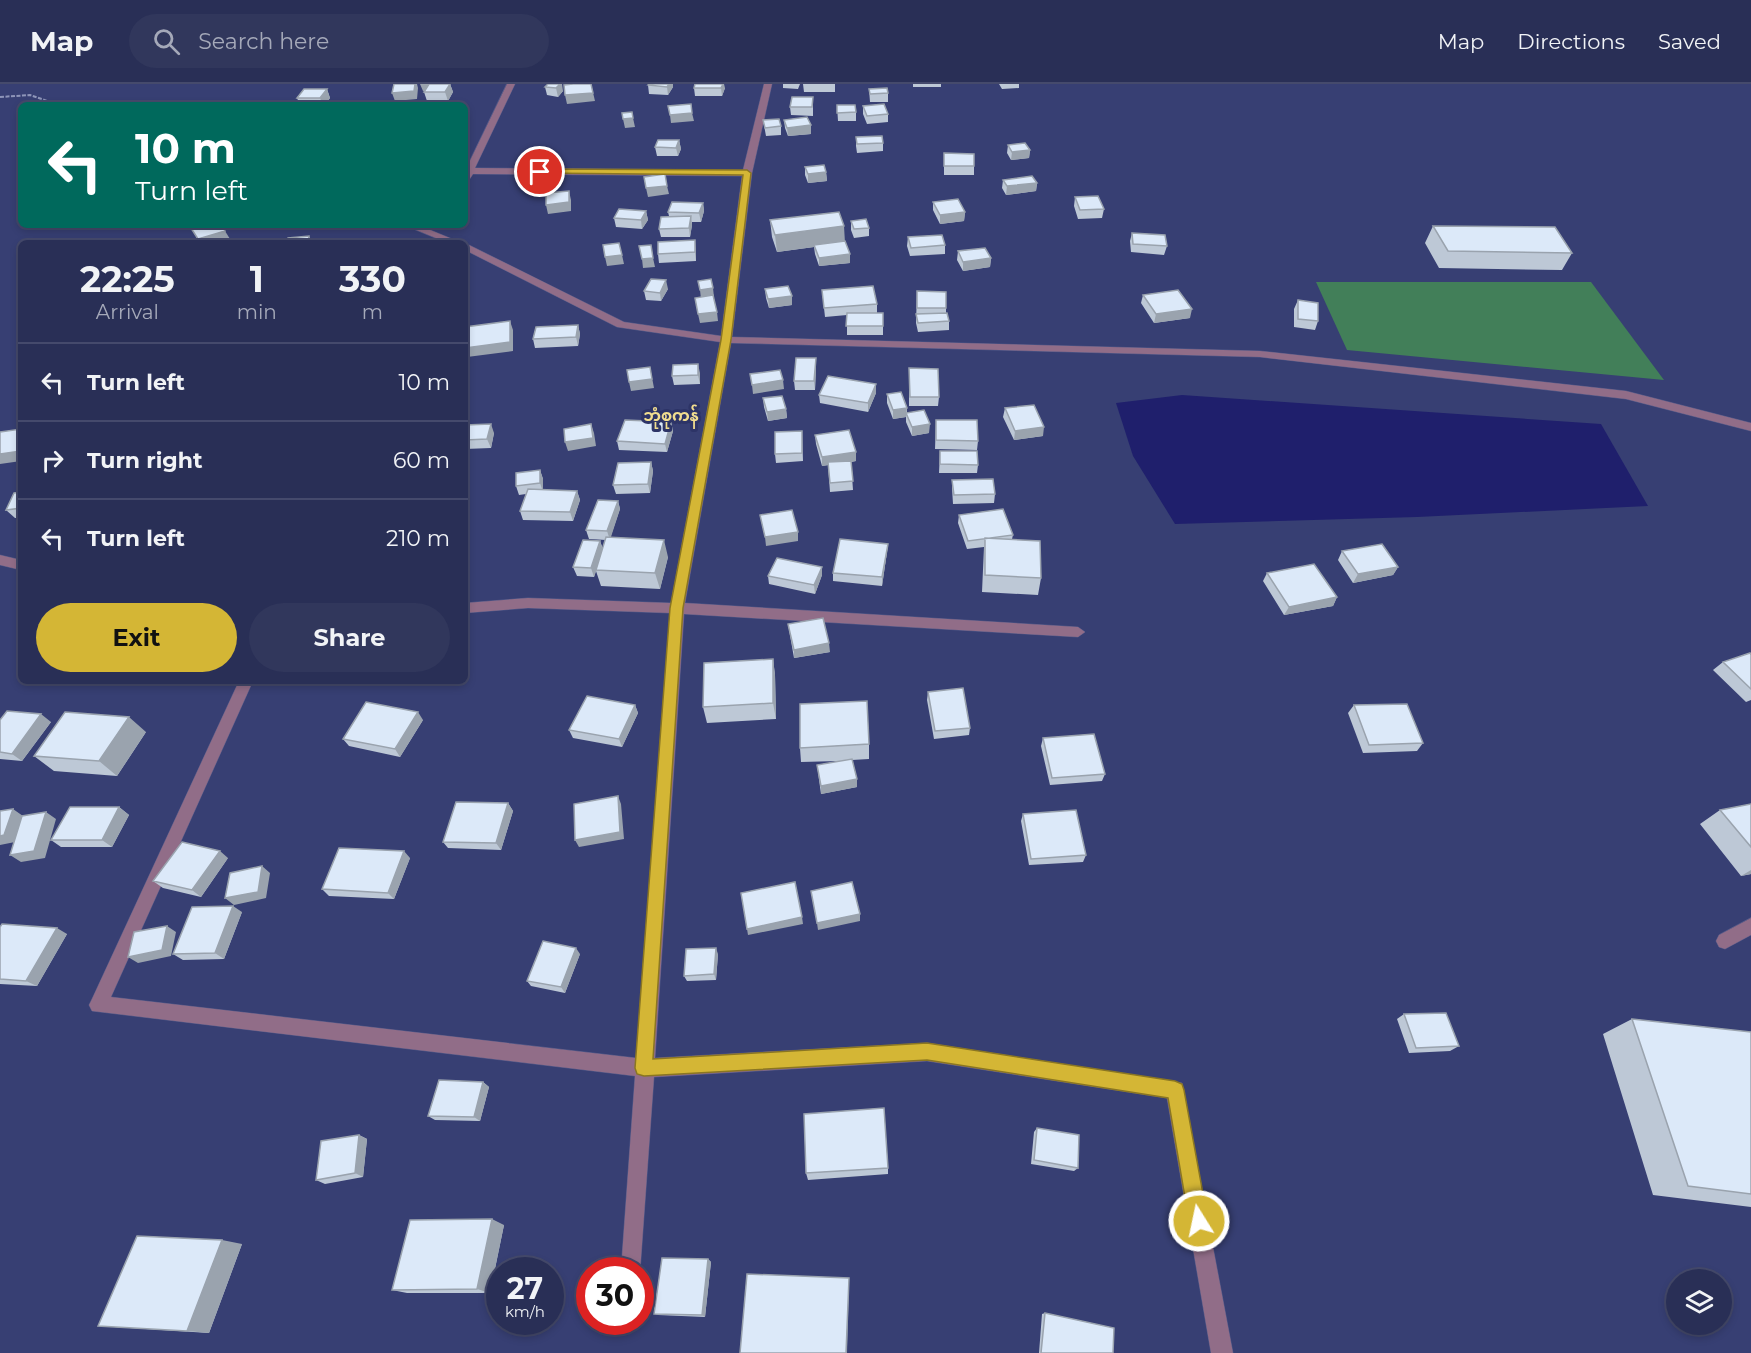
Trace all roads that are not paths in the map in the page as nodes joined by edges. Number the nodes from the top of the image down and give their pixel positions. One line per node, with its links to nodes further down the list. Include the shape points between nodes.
1 (511, 84): 4 (street)
2 (768, 84): 3 (street)
3 (747, 173): 4 (street); 8 (street)
4 (468, 175)
5 (433, 228): 6 (street)
6 (452, 240)
7 (468, 248): 8 (street, via 621,325)
8 (726, 340): 9 (street, via 1260,354 1626,395); 13 (street)
9 (1751, 427)
10 (0, 560): 11 (street)
11 (18, 564)
12 (468, 608): 13 (street, via 528,603)
13 (676, 608): 14 (street); 18 (street)
14 (1078, 632)
15 (245, 684): 18 (street, via 98,1005)
16 (1751, 926): 17 (street)
17 (1725, 941)
18 (644, 1068): 19 (street); 20 (street, via 927,1052 1175,1090)
19 (632, 1257)
20 (1222, 1353)

